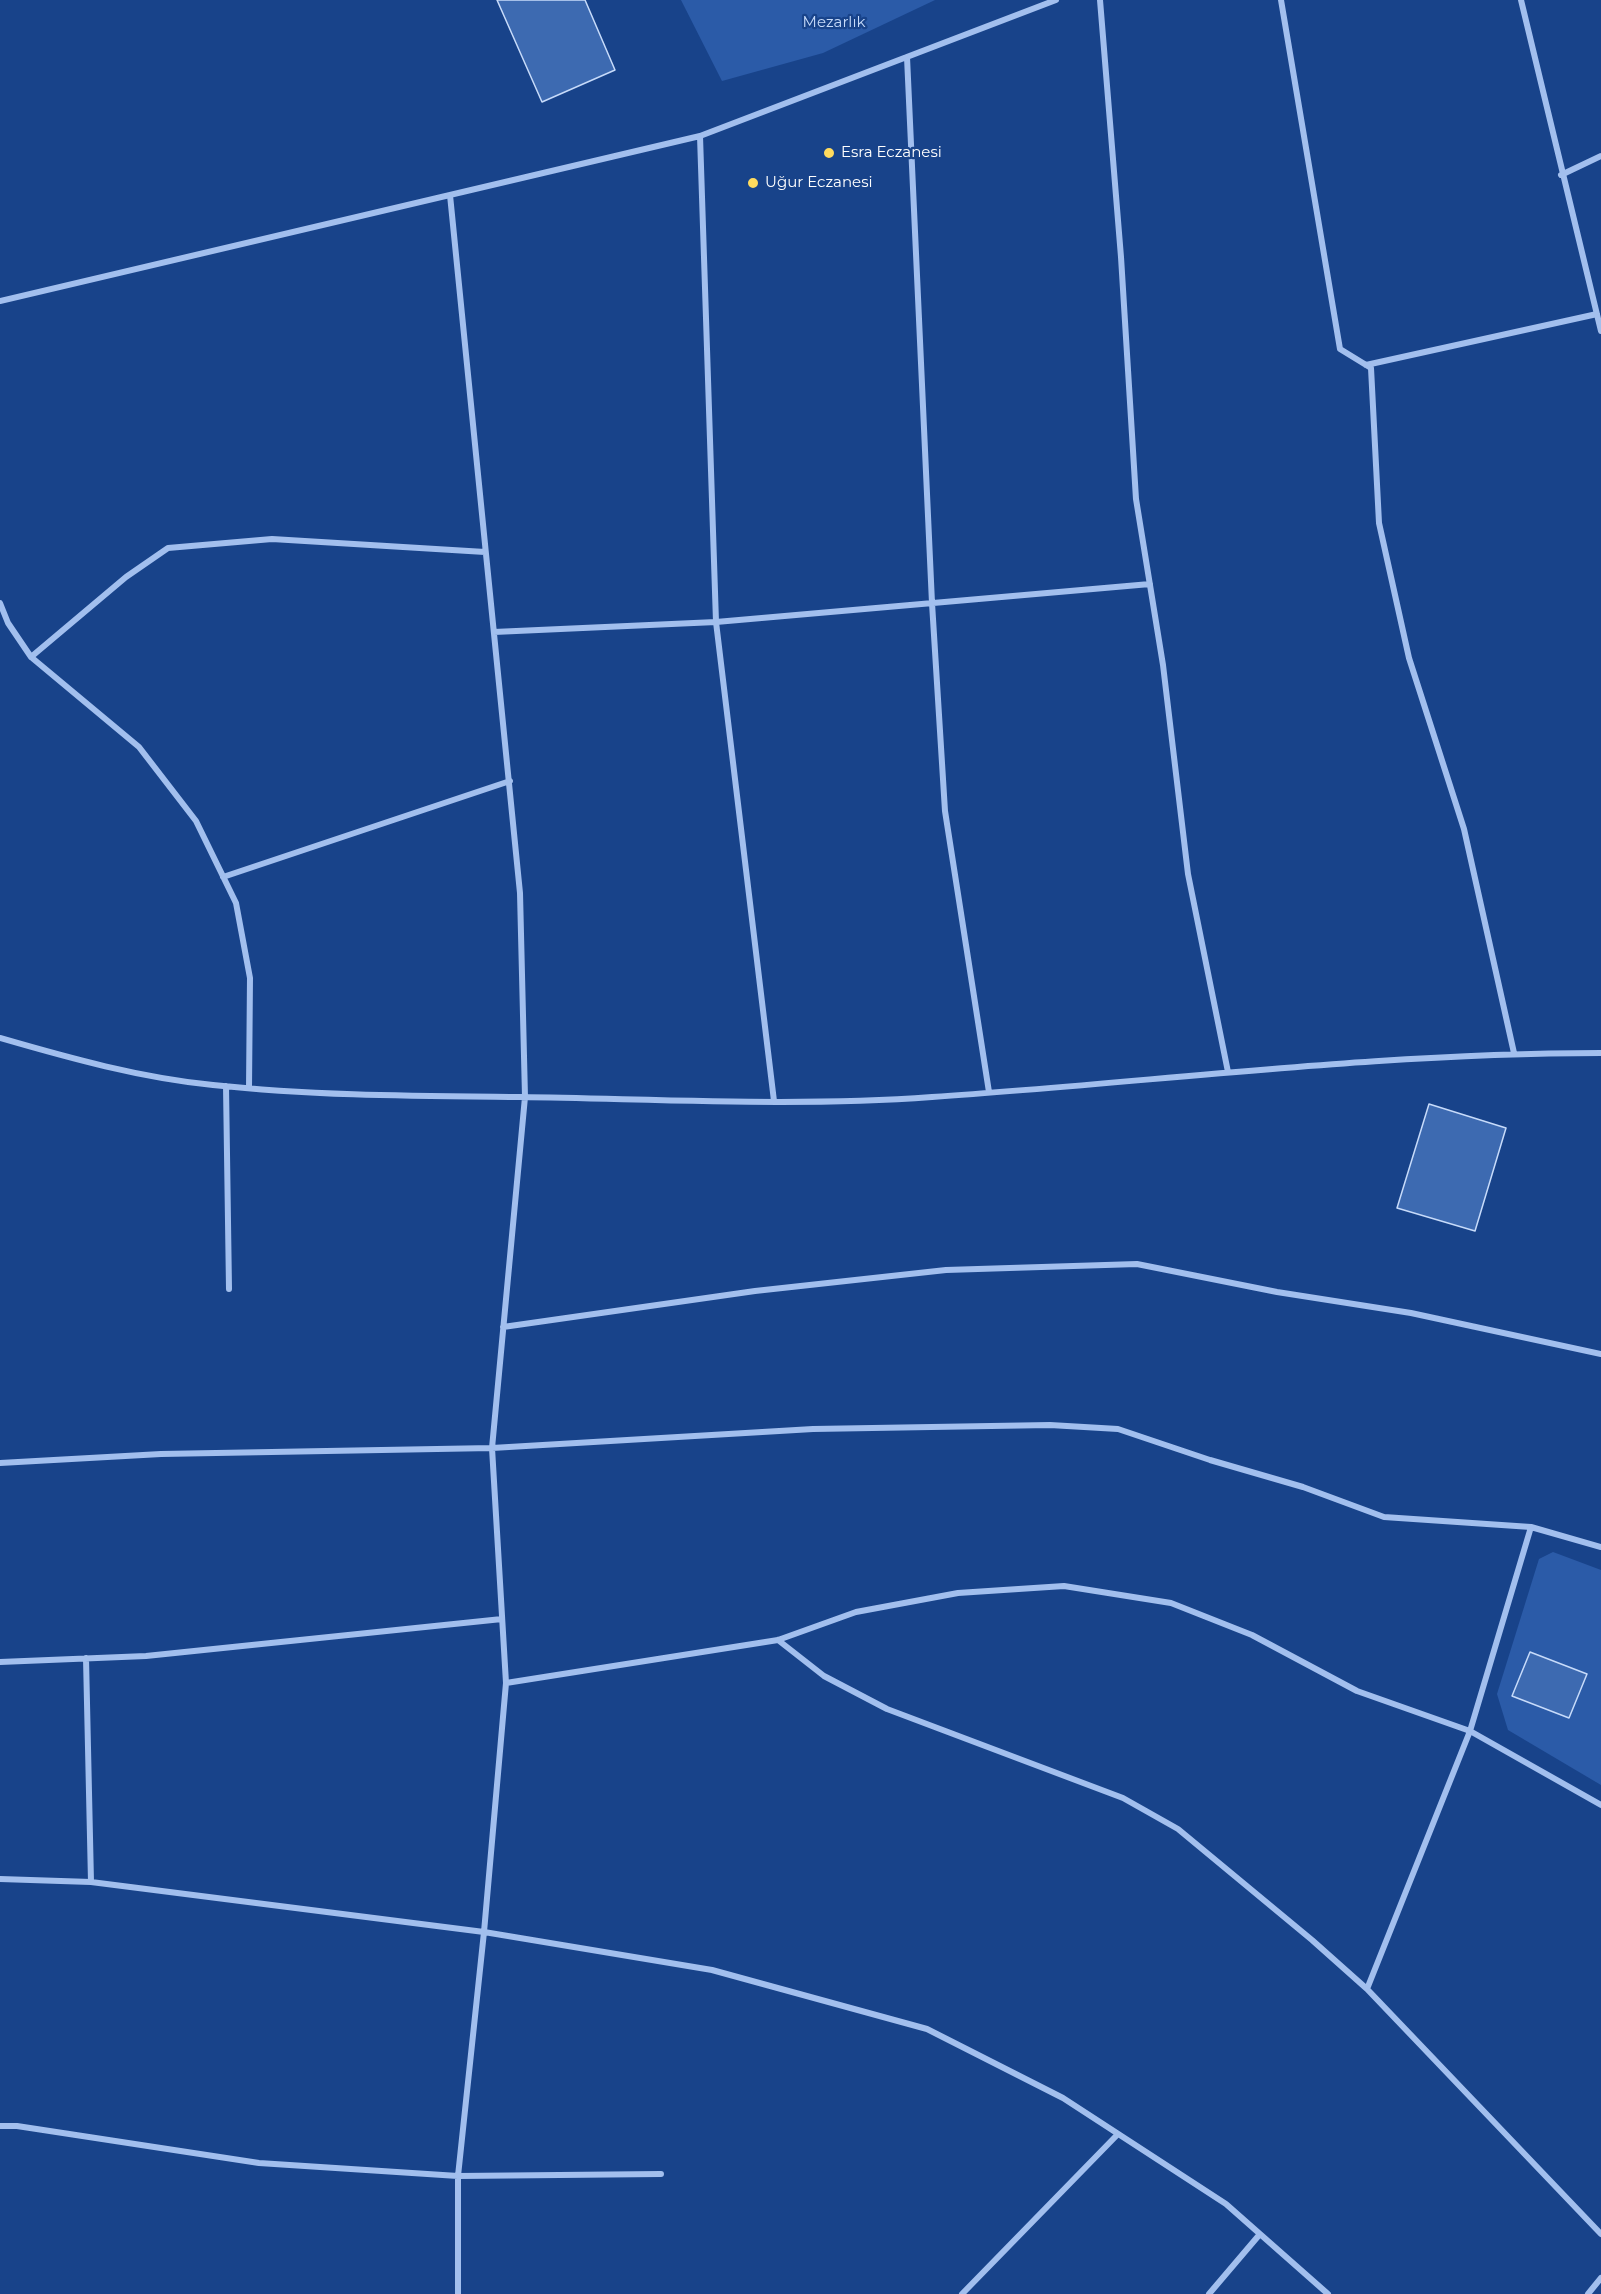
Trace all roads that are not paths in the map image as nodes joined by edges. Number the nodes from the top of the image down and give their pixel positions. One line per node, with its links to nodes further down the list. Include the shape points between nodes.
1 (1056, 0): 5 (street)
2 (1100, 0): 15 (street, via 1136,499)
3 (1281, 0): 13 (street, via 1340,349)
4 (1521, 0): 8 (street)
5 (907, 57): 6 (street); 17 (street)
6 (700, 136): 9 (street); 18 (street)
7 (1601, 156): 8 (street)
8 (1561, 175): 11 (street)
9 (450, 195): 10 (street); 14 (street)
10 (0, 301)
11 (1597, 314): 12 (street); 13 (street)
12 (1601, 331)
13 (1366, 365): 24 (street, via 1371,368 1378,523 1409,658 1464,829)
14 (485, 552): 19 (street); 20 (street, via 272,539 168,548 126,577)
15 (1150, 584): 17 (street); 26 (street, via 1188,874)
16 (0, 603): 20 (street, via 8,623)
17 (932, 603): 18 (street); 29 (street, via 945,811)
18 (716, 622): 19 (street); 31 (street)
19 (494, 632): 21 (street)
20 (31, 657): 22 (street, via 140,747 196,821)
21 (510, 781): 22 (street); 30 (street, via 520,893)
22 (223, 876): 28 (street, via 236,903 250,978)
23 (0, 1038): 27 (street, via 82,1062)
24 (1514, 1053): 25 (street); 26 (street)
25 (1601, 1053)
26 (1228, 1072): 29 (street)
27 (226, 1086): 28 (street); 32 (street)
28 (249, 1088): 30 (street, via 346,1095)
29 (989, 1092): 31 (street, via 930,1098)
30 (525, 1097): 31 (street); 33 (street)
31 (774, 1101)
32 (229, 1289)
33 (503, 1327): 34 (street, via 755,1291 946,1270 1137,1264 1277,1292 1412,1313); 35 (street)
34 (1601, 1354)
35 (492, 1448): 36 (street, via 161,1454); 37 (street, via 813,1429 1050,1425 1118,1429 1303,1487 1384,1517); 39 (street)
36 (0, 1463)
37 (1531, 1527): 38 (street); 44 (street)
38 (1601, 1547)
39 (502, 1619): 41 (street, via 146,1656); 43 (street)
40 (778, 1640): 43 (street); 44 (street, via 856,1612 958,1593 1064,1586 1171,1603 1252,1635 1357,1691); 49 (street, via 824,1676 887,1709 1123,1798 1178,1829)
41 (86, 1658): 42 (street); 47 (street)
42 (0, 1662)
43 (506, 1683): 48 (street)
44 (1470, 1731): 45 (street); 49 (street)
45 (1601, 1805)
46 (0, 1880): 47 (street)
47 (91, 1882): 48 (street)
48 (484, 1932): 51 (street, via 712,1970 927,2029 1063,2098); 53 (street)
49 (1367, 1989): 55 (street)
50 (0, 2126): 53 (street, via 259,2163)
51 (1118, 2134): 54 (street, via 1226,2204); 58 (street)
52 (661, 2174): 53 (street)
53 (458, 2176): 57 (street)
54 (1260, 2234): 59 (street); 60 (street)
55 (1601, 2234)
56 (1601, 2278): 61 (street)
57 (458, 2294)
58 (962, 2294)
59 (1209, 2294)
60 (1328, 2294)
61 (1588, 2294)

